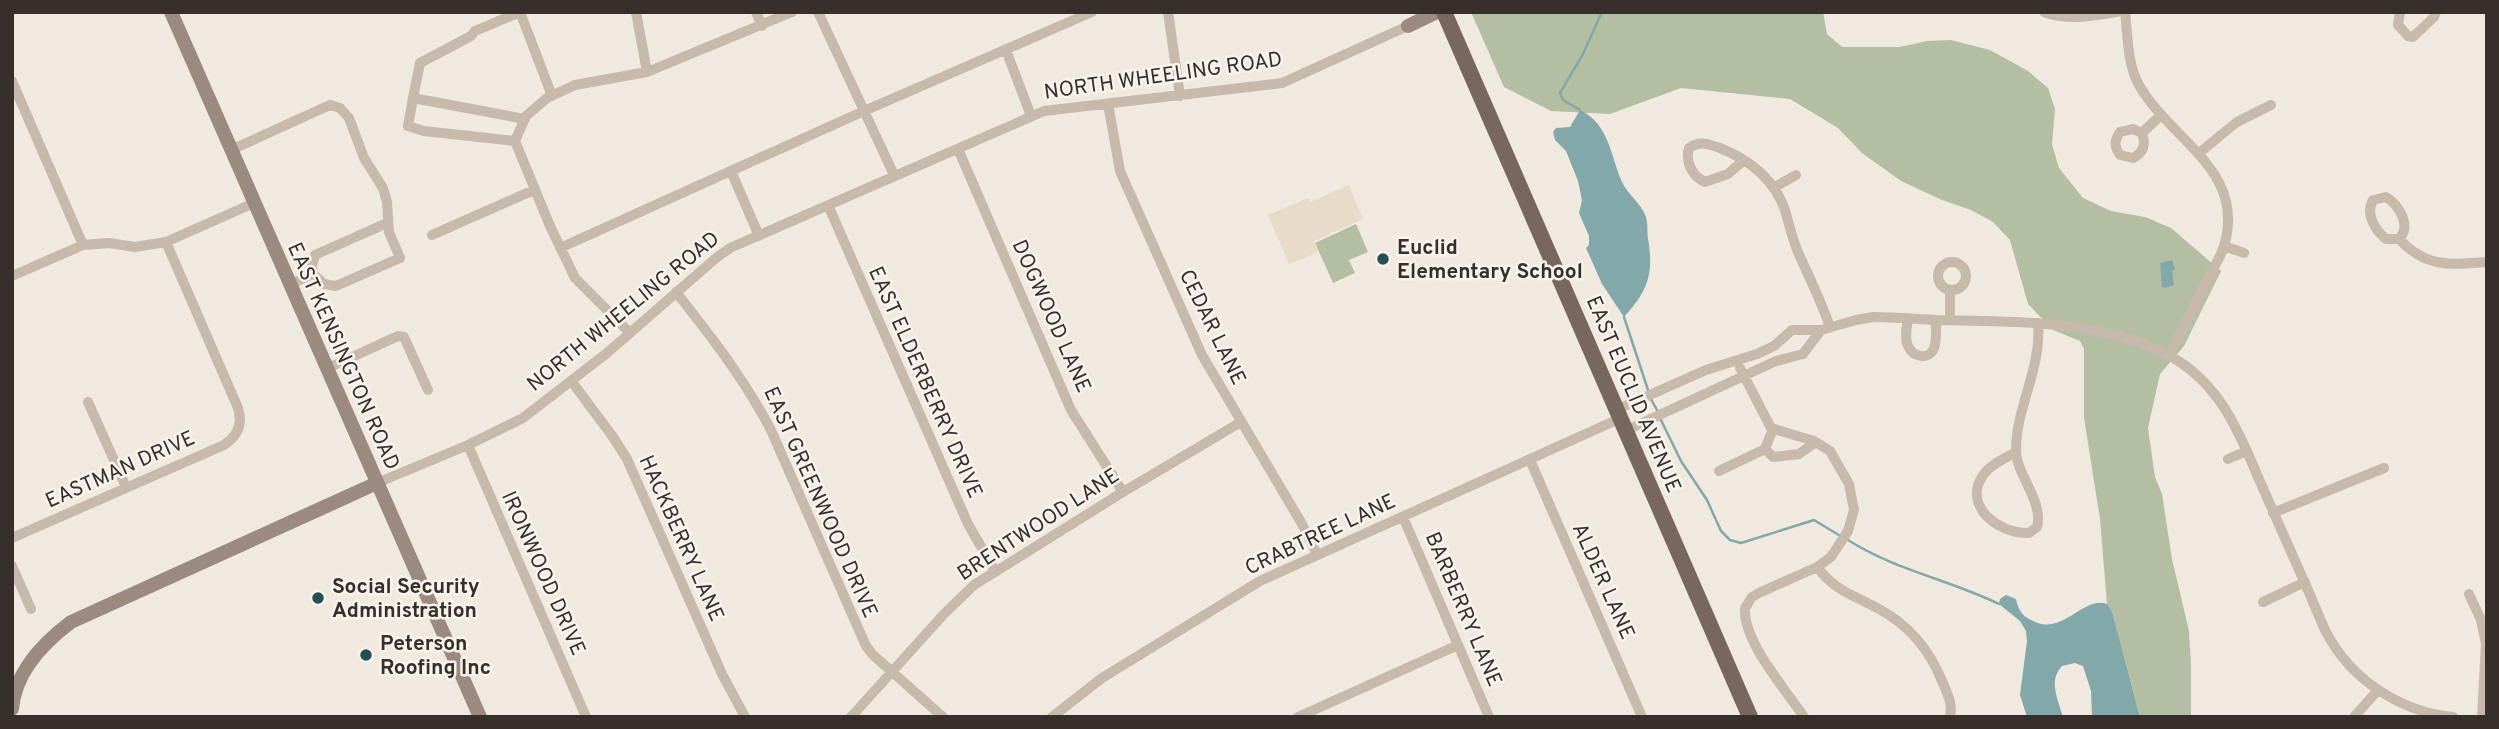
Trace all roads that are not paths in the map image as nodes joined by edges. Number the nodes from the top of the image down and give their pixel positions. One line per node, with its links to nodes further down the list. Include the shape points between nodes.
1 (171, 12): 34 (main road, EAST KENSINGTON ROAD)
2 (636, 12): 18 (street)
3 (756, 12): 15 (street)
4 (792, 12): 15 (street)
5 (818, 12): 26 (street)
6 (1092, 12): 17 (street)
7 (1168, 12): 21 (street)
8 (1437, 12): 16 (main road, NORTH WHEELING ROAD)
9 (1444, 12): 71 (main road, EAST EUCLID AVENUE)
10 (2043, 12): 11 (street, via 2086,18)
11 (2117, 12)
12 (2125, 12): 28 (street, via 2133,72)
13 (2400, 12): 14 (street, via 2398,25 2413,37)
14 (2435, 12)
15 (762, 26): 18 (street)
16 (1408, 26): 21 (street, NORTH WHEELING ROAD, via 1282,83)
17 (1006, 50): 26 (street); 29 (street)
18 (647, 72): 20 (street, via 575,85)
19 (12, 81): 25 (street)
20 (552, 96): 22 (street, via 520,12 475,31 420,63); 30 (street)
21 (1180, 96): 23 (street, NORTH WHEELING ROAD)
22 (412, 98): 30 (street); 32 (street, via 408,126)
23 (1108, 104): 29 (street, NORTH WHEELING ROAD, via 1059,108); 72 (street, CEDAR LANE, via 1120,171 1202,355)
24 (2271, 105): 35 (street, via 2237,122)
25 (25, 109): 27 (street); 49 (street)
26 (864, 111): 37 (street); 38 (street)
27 (12, 115)
28 (2161, 115): 31 (street); 35 (street)
29 (1031, 116): 33 (street, NORTH WHEELING ROAD)
30 (525, 119): 32 (street)
31 (2142, 133)
32 (515, 141): 41 (street)
33 (958, 149): 38 (street, NORTH WHEELING ROAD); 85 (street, DOGWOOD LANE, via 1072,410)
34 (231, 150): 42 (main road, EAST KENSINGTON ROAD); 44 (street, via 330,105 340,108 385,193)
35 (2199, 153): 50 (street, via 2225,198)
36 (1744, 160): 36 (street, via 1705,143 1689,148 1687,156 1694,174 1705,181 1728,174); 40 (street)
37 (731, 171): 46 (street); 51 (street)
38 (894, 175): 43 (street, NORTH WHEELING ROAD)
39 (1796, 175): 40 (street)
40 (1774, 187): 63 (street)
41 (534, 190): 45 (street); 51 (street)
42 (254, 203): 48 (street); 56 (main road, EAST KENSINGTON ROAD)
43 (828, 205): 46 (street, NORTH WHEELING ROAD); 92 (street, EAST ELDERBERRY DRIVE, via 968,524)
44 (387, 223): 54 (street, via 315,255); 54 (street, via 400,258 336,286)
45 (432, 235)
46 (759, 236): 58 (street, NORTH WHEELING ROAD, via 730,248)
47 (2399, 240): 53 (street, via 2428,261)
48 (166, 242): 49 (street, via 135,247); 84 (street, EASTMAN DRIVE, via 240,420 238,431 224,445)
49 (83, 246): 55 (street)
50 (2224, 246): 52 (street); 65 (street)
51 (560, 248): 64 (street, via 575,278)
52 (2244, 253)
53 (2487, 262)
54 (313, 274): 56 (street)
55 (12, 276)
56 (289, 285): 66 (main road, EAST KENSINGTON ROAD)
57 (1950, 290): 61 (street)
58 (676, 292): 64 (street, NORTH WHEELING ROAD); 98 (street, EAST GREENWOOD DRIVE, via 726,354 754,398 861,637)
59 (1908, 318): 60 (street); 60 (street, via 1907,344 1919,356 1928,355 1934,347); 63 (street, via 1873,317)
60 (1936, 320): 61 (street)
61 (1950, 320): 62 (street)
62 (2038, 323): 65 (street, via 2107,334); 78 (street, via 2037,358)
63 (1826, 329): 67 (street, via 1803,354); 71 (street, via 1793,330 1766,350 1644,398)
64 (629, 332): 68 (street, NORTH WHEELING ROAD)
65 (2169, 355): 77 (street, via 2215,393)
66 (326, 369): 69 (street, via 404,337); 83 (main road, EAST KENSINGTON ROAD)
67 (1742, 372): 71 (street, via 1654,417); 73 (street)
68 (572, 382): 75 (street, NORTH WHEELING ROAD, via 523,418); 103 (street, HACKBERRY LANE, via 627,459)
69 (428, 390)
70 (88, 402): 84 (street)
71 (1622, 419): 80 (street, CRABTREE LANE); 110 (main road, EAST EUCLID AVENUE)
72 (1241, 422): 85 (street, BRENTWOOD LANE); 89 (street, CEDAR LANE)
73 (1773, 429): 74 (street); 76 (street)
74 (1816, 442): 76 (street, via 1783,458 1773,457); 91 (street, via 1830,451 1849,484 1854,510 1841,544)
75 (468, 445): 83 (street, NORTH WHEELING ROAD); 102 (street, IRONWOOD DRIVE)
76 (1765, 449): 82 (street)
77 (2247, 451): 79 (street); 86 (street)
78 (2016, 452): 78 (street, via 2037,513 2037,527 2029,533 1992,521 1978,504 1982,476)
79 (2228, 459)
80 (1530, 460): 87 (street, CRABTREE LANE); 109 (street, ALDER LANE)
81 (2384, 468): 86 (street)
82 (1719, 471)
83 (377, 483): 100 (main road, NORTH WHEELING ROAD, via 71,622 49,638 29,665); 101 (main road, EAST KENSINGTON ROAD)
84 (125, 487): 88 (street, EASTMAN DRIVE)
85 (1123, 492): 92 (street, BRENTWOOD LANE)
86 (2273, 513): 93 (street)
87 (1403, 517): 89 (street, CRABTREE LANE); 97 (street, BARBERRY LANE)
88 (12, 538)
89 (1317, 554): 106 (street, CRABTREE LANE, via 1248,588 1113,671)
90 (12, 566): 96 (street)
91 (1817, 567): 111 (street, via 1759,593 1745,608 1764,660); 112 (street, via 1836,588 1880,609 1919,640 1946,690)
92 (995, 571): 98 (street, BRENTWOOD LANE, via 959,598)
93 (2305, 582): 95 (street); 99 (street, via 2336,649)
94 (2469, 594): 115 (street, via 2486,644)
95 (2263, 602)
96 (31, 609)
97 (1458, 645): 107 (street); 108 (street, BARBERRY LANE)
98 (892, 672): 104 (street, BRENTWOOD LANE); 105 (street, EAST GREENWOOD DRIVE)
99 (2378, 690): 113 (street); 114 (street, via 2417,710)
100 (12, 709)
101 (480, 717)
102 (586, 717)
103 (745, 717)
104 (851, 717)
105 (943, 717)
106 (1052, 717)
107 (1298, 717)
108 (1489, 717)
109 (1643, 717)
110 (1749, 717)
111 (1804, 717)
112 (1950, 717)
113 (2354, 717)
114 (2453, 717)
115 (2482, 717)

